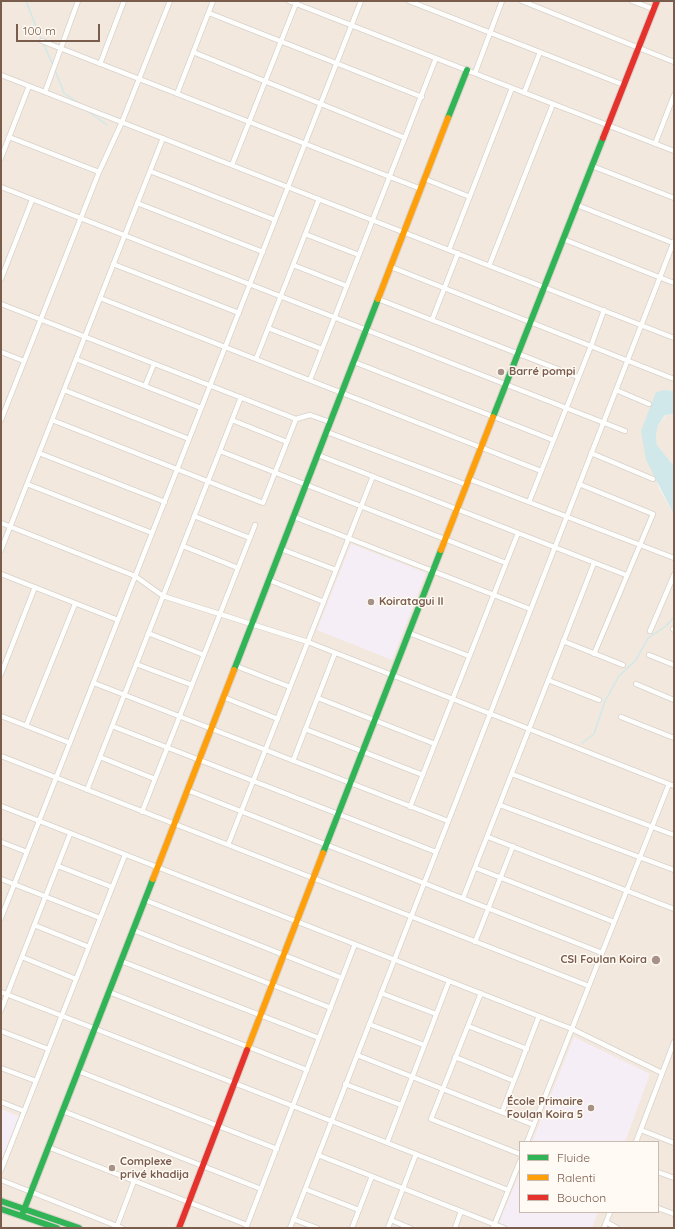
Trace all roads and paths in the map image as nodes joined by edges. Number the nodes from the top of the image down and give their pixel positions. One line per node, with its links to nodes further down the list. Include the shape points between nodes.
1 (78, 1): 20 (street)
2 (124, 1): 26 (street)
3 (170, 1): 30 (street)
4 (213, 1): 14 (street)
5 (290, 1): 12 (street)
6 (361, 1): 15 (street)
7 (409, 1): 16 (street)
8 (502, 1): 16 (street)
9 (522, 1): 19 (street)
10 (632, 1): 13 (street)
11 (657, 1): 13 (street)
12 (296, 2): 15 (street); 18 (street)
13 (653, 10): 19 (street)
14 (209, 13): 18 (street); 21 (street)
15 (352, 25): 23 (street); 25 (street)
16 (490, 33): 22 (street); 28 (street)
17 (42, 41): 20 (street)
18 (281, 41): 25 (street); 31 (street)
19 (639, 47): 24 (street); 32 (street)
20 (61, 48): 26 (street); 35 (street)
21 (193, 52): 31 (street); 37 (street)
22 (540, 52): 32 (street); 36 (street)
23 (436, 58): 27 (street); 39 (street)
24 (674, 62)
25 (337, 63): 39 (street); 40 (street)
26 (100, 64): 30 (street)
27 (467, 70): 28 (street); 57 (street)
28 (475, 73): 34 (street)
29 (1, 75): 33 (street)
30 (139, 79): 37 (street); 42 (street)
31 (265, 81): 40 (street); 43 (street)
32 (624, 85): 44 (street)
33 (29, 86): 35 (street); 45 (street)
34 (512, 88): 36 (street); 61 (street)
35 (45, 92): 42 (street)
36 (524, 93): 41 (street)
37 (177, 94): 43 (street)
38 (674, 95): 49 (street)
39 (422, 96): 47 (street)
40 (321, 104): 47 (street); 48 (street)
41 (553, 104): 44 (street); 81 (street)
42 (122, 122): 46 (street); 55 (street)
43 (249, 122): 48 (street); 52 (street)
44 (608, 126): 49 (street); 53 (street)
45 (9, 137): 51 (street); 55 (street)
46 (163, 138): 52 (street); 54 (street)
47 (405, 138): 56 (street)
48 (305, 144): 56 (street); 59 (street)
49 (655, 144): 50 (street)
50 (674, 151)
51 (1, 158)
52 (232, 165): 59 (street)
53 (592, 166): 62 (street); 66 (street)
54 (150, 171): 65 (street); 68 (street)
55 (99, 172): 67 (street)
56 (390, 177): 60 (street); 69 (street)
57 (425, 179): 60 (street); 61 (street)
58 (1, 187): 64 (street)
59 (288, 187): 63 (street); 68 (street)
60 (421, 189): 70 (street)
61 (470, 197): 75 (street)
62 (674, 198)
63 (319, 199): 69 (street); 71 (street)
64 (32, 200): 67 (street); 84 (street)
65 (137, 203): 72 (street); 76 (street)
66 (576, 205): 73 (street); 74 (street)
67 (80, 218): 72 (street); 97 (street)
68 (275, 220): 76 (street)
69 (373, 220): 70 (street); 78 (street)
70 (404, 232): 75 (street); 82 (street)
71 (305, 234): 78 (street); 80 (street)
72 (124, 236): 79 (street); 86 (street)
73 (563, 240): 83 (street); 88 (street)
74 (674, 242): 83 (street)
75 (449, 250): 77 (street)
76 (263, 252): 86 (street)
77 (458, 254): 81 (street); 89 (street)
78 (359, 255): 87 (street)
79 (113, 264): 91 (street); 95 (street)
80 (293, 265): 87 (street); 90 (street)
81 (489, 266): 88 (street)
82 (391, 267): 89 (street); 92 (street)
83 (660, 277): 85 (street); 100 (street)
84 (1, 280)
85 (674, 283)
86 (250, 285): 90 (street); 95 (street)
87 (347, 286): 96 (street)
88 (544, 287): 94 (street); 99 (street)
89 (444, 289): 98 (street); 99 (street)
90 (280, 297): 96 (street); 101 (street)
91 (100, 298): 103 (street); 106 (street)
92 (378, 299): 98 (street); 102 (street)
93 (1, 304): 97 (street)
94 (604, 310): 100 (street); 105 (street)
95 (239, 313): 106 (street)
96 (335, 318): 102 (street); 107 (street)
97 (41, 320): 103 (street); 113 (street)
98 (432, 320): 109 (street)
99 (530, 322): 105 (street); 109 (street)
100 (641, 325): 104 (street); 112 (street)
101 (268, 328): 107 (street); 111 (street)
102 (366, 330): 114 (street); 119 (street)
103 (85, 337): 110 (street); 115 (street)
104 (674, 338)
105 (592, 346): 112 (street); 116 (street)
106 (225, 347): 111 (street); 121 (street)
107 (322, 349): 118 (street)
108 (1, 352): 113 (street)
109 (518, 354): 116 (street); 119 (street)
110 (76, 359): 120 (street); 122 (street)
111 (256, 359): 118 (street)
112 (627, 360): 117 (street); 123 (street)
113 (24, 361): 127 (street)
114 (354, 362): 124 (street); 131 (street)
115 (154, 364): 120 (street); 121 (street)
116 (578, 377): 130 (street)
117 (674, 379)
118 (310, 380): 124 (street)
119 (506, 385): 130 (street); 131 (street)
120 (145, 386): 129 (street)
121 (210, 386): 125 (street); 129 (street)
122 (64, 390): 134 (street); 140 (street)
123 (616, 390): 128 (street); 137 (street)
124 (342, 393): 136 (street); 143 (street)
125 (241, 398): 132 (street); 135 (street)
126 (1, 402): 127 (street)
127 (7, 404): 133 (street)
128 (649, 404)
129 (201, 408): 140 (street)
130 (566, 408): 137 (street); 141 (street)
131 (493, 416): 141 (street); 143 (street)
132 (296, 419): 136 (street, via 310,415); 142 (street)
133 (1, 420)
134 (52, 420): 145 (street); 148 (street)
135 (232, 420): 142 (street); 144 (street)
136 (330, 422): 139 (street)
137 (603, 423): 138 (street); 146 (street)
138 (625, 431)
139 (327, 432): 147 (street); 154 (street)
140 (189, 439): 148 (street)
141 (553, 440): 149 (street)
142 (287, 442): 150 (street)
143 (481, 447): 149 (street); 154 (street)
144 (220, 452): 150 (street); 153 (street)
145 (39, 453): 155 (street); 158 (street)
146 (591, 453): 152 (street); 156 (street)
147 (318, 455): 151 (street); 157 (street)
148 (177, 469): 153 (street); 158 (street)
149 (541, 471): 159 (street)
150 (274, 473): 153 (street, via 263,503); 157 (street)
151 (373, 476): 160 (street); 161 (street)
152 (653, 479)
153 (208, 481): 162 (street)
154 (468, 482): 159 (street); 161 (street)
155 (27, 484): 167 (street); 168 (street)
156 (579, 484): 164 (street); 173 (street, via 653,514)
157 (306, 485): 160 (street); 163 (street)
158 (165, 502): 168 (street)
159 (529, 502): 164 (street)
160 (361, 507): 171 (street); 172 (street)
161 (457, 509): 169 (street); 172 (street)
162 (194, 516): 170 (street); 174 (street)
163 (294, 516): 171 (street); 176 (street)
164 (566, 516): 173 (street); 175 (street)
165 (1, 523): 167 (street)
166 (255, 525): 170 (street)
167 (10, 526): 177 (street); 187 (street)
168 (152, 533): 187 (street)
169 (518, 533): 175 (street); 179 (street)
170 (250, 538): 181 (street)
171 (349, 538): 182 (street); 183 (street)
172 (445, 540): 179 (street); 183 (street)
173 (640, 544): 178 (street); 185 (street)
174 (183, 546): 181 (street); 191 (street)
175 (554, 547): 180 (street); 194 (street)
176 (281, 549): 182 (street); 188 (street)
177 (1, 550)
178 (674, 558)
179 (506, 563): 190 (street)
180 (594, 563): 185 (street); 201 (street)
181 (238, 568): 195 (street)
182 (336, 570): 192 (street)
183 (433, 571): 190 (street); 200 (street)
184 (1, 574): 189 (street)
185 (626, 575): 204 (street)
186 (674, 575): 198 (street)
187 (135, 576): 191 (street); 196 (street)
188 (269, 580): 192 (street); 197 (street)
189 (35, 587): 193 (street); 212 (street)
190 (494, 595): 194 (street); 207 (street)
191 (163, 596): 195 (street); 199 (street)
192 (324, 602): 202 (street)
193 (75, 604): 196 (street); 231 (street)
194 (530, 609): 225 (street)
195 (220, 614): 197 (street); 205 (street)
196 (118, 620): 215 (street)
197 (252, 623): 202 (street); 211 (street)
198 (650, 631)
199 (148, 633): 205 (street); 208 (street)
200 (408, 633): 207 (street); 213 (street)
201 (563, 641): 204 (street); 214 (street)
202 (308, 642): 203 (street); 218 (street)
203 (335, 653): 213 (street); 221 (street)
204 (594, 654): 209 (street)
205 (204, 655): 217 (street)
206 (649, 655): 210 (street)
207 (469, 656): 222 (street)
208 (136, 664): 217 (street); 219 (street)
209 (623, 665)
210 (674, 665)
211 (236, 666): 218 (street); 220 (street)
212 (1, 674)
213 (392, 675): 222 (street); 230 (street)
214 (548, 680): 223 (street); 235 (street)
215 (94, 683): 219 (street); 237 (street)
216 (636, 684): 224 (street)
217 (192, 685): 227 (street)
218 (290, 687): 229 (street)
219 (124, 695): 227 (street); 232 (street)
220 (223, 698): 229 (street); 233 (street)
221 (318, 698): 230 (street); 234 (street)
222 (452, 699): 225 (street); 238 (street)
223 (599, 700)
224 (674, 700)
225 (489, 714): 235 (street); 263 (street)
226 (1, 716): 231 (street)
227 (180, 716): 233 (street); 239 (street)
228 (621, 717): 236 (street)
229 (278, 719): 240 (street)
230 (375, 720): 238 (street); 241 (street)
231 (26, 726): 237 (street)
232 (112, 726): 239 (street); 243 (street)
233 (211, 729): 240 (street); 244 (street)
234 (305, 729): 241 (street); 245 (street)
235 (529, 729): 246 (street); 252 (street)
236 (674, 738)
237 (70, 743): 248 (street)
238 (435, 744): 247 (street)
239 (168, 748): 244 (street); 249 (street)
240 (265, 750): 245 (street); 250 (street)
241 (362, 751): 247 (street); 251 (street)
242 (1, 756): 248 (street)
243 (100, 758): 249 (street); 254 (street)
244 (199, 760): 250 (street); 255 (street)
245 (293, 761): 251 (street)
246 (512, 774): 256 (street); 265 (street)
247 (423, 775): 258 (street)
248 (56, 778): 254 (street); 262 (street)
249 (155, 779): 259 (street)
250 (253, 781): 260 (street); 261 (street)
251 (350, 783): 258 (street); 261 (street)
252 (669, 784): 253 (street); 265 (street)
253 (674, 786)
254 (87, 790): 259 (street)
255 (187, 790): 260 (street); 264 (street)
256 (500, 805): 268 (street); 276 (street)
257 (1, 806): 262 (street)
258 (410, 807): 263 (street)
259 (142, 812): 264 (street)
260 (241, 812): 270 (street); 271 (street)
261 (338, 814): 271 (street); 274 (street)
262 (39, 821): 266 (street); 273 (street)
263 (448, 821): 274 (street)
264 (174, 824): 270 (street); 278 (street)
265 (652, 827): 267 (street); 276 (street)
266 (70, 834): 275 (street); 277 (street)
267 (674, 835)
268 (488, 837): 272 (street); 279 (street)
269 (1, 842): 273 (street)
270 (228, 845): 283 (street)
271 (327, 845): 283 (street); 284 (street)
272 (513, 846): 281 (street); 287 (street)
273 (27, 852): 285 (street)
274 (436, 852): 284 (street)
275 (125, 855): 278 (street); 286 (street)
276 (640, 858): 280 (street); 287 (street)
277 (58, 866): 286 (street); 288 (street)
278 (157, 867): 290 (street); 296 (street)
279 (476, 868): 281 (street); 289 (street)
280 (674, 870)
281 (501, 877): 291 (street); 297 (street)
282 (1, 879): 285 (street)
283 (314, 879): 294 (street); 296 (street)
284 (424, 883): 289 (street); 294 (street)
285 (14, 884): 288 (street); 293 (street)
286 (112, 888): 295 (street)
287 (627, 890): 292 (street); 297 (street)
288 (46, 897): 295 (street); 298 (street)
289 (463, 898): 291 (street)
290 (144, 900): 299 (street); 304 (street)
291 (488, 908): 300 (street); 303 (street)
292 (674, 909)
293 (2, 915)
294 (410, 916): 300 (street); 306 (street)
295 (100, 918): 302 (street)
296 (297, 922): 301 (street); 304 (street)
297 (614, 922): 303 (street)
298 (34, 926): 302 (street); 305 (street)
299 (133, 930): 307 (street); 311 (street)
300 (475, 942): 312 (street)
301 (355, 944): 306 (street); 308 (street)
302 (89, 947): 309 (street)
303 (602, 953): 312 (street)
304 (284, 955): 308 (street); 311 (street)
305 (22, 958): 309 (street); 317 (street)
306 (394, 960): 310 (street); 315 (street)
307 (121, 961): 314 (street); 321 (street)
308 (342, 978): 318 (street)
309 (76, 979): 322 (street)
310 (449, 981): 316 (street); 320 (street)
311 (273, 985): 318 (street); 321 (street)
312 (589, 986): 327 (street)
313 (1, 992): 317 (street)
314 (109, 992): 326 (street); 332 (street)
315 (381, 993): 320 (street); 324 (street)
316 (481, 993): 323 (street); 325 (street)
317 (7, 994): 319 (street); 322 (street)
318 (331, 1008): 329 (street)
319 (1, 1010)
320 (436, 1014): 331 (street)
321 (261, 1015): 329 (street); 332 (street)
322 (62, 1016): 326 (street); 333 (street)
323 (540, 1016): 327 (street); 334 (street)
324 (369, 1024): 331 (street); 335 (street)
325 (468, 1026): 334 (street); 337 (street)
326 (95, 1028): 341 (street); 346 (street)
327 (572, 1029): 342 (street); 356 (street)
328 (1, 1031): 333 (street)
329 (319, 1038): 340 (street)
330 (674, 1042): 336 (street)
331 (424, 1045): 343 (street)
332 (249, 1047): 340 (street); 346 (street)
333 (48, 1049): 344 (street)
334 (526, 1049): 345 (street)
335 (357, 1055): 343 (street); 347 (street)
336 (669, 1056): 338 (street); 342 (street)
337 (455, 1058): 345 (street); 348 (street)
338 (674, 1060)
339 (1, 1068): 344 (street)
340 (307, 1070): 351 (street)
341 (78, 1071): 353 (street); 357 (street)
342 (662, 1073): 358 (street)
343 (411, 1077): 348 (street); 350 (street)
344 (36, 1081): 352 (street)
345 (514, 1081): 354 (street)
346 (235, 1083): 351 (street); 357 (street)
347 (346, 1084): 350 (street); 355 (street)
348 (443, 1089): 354 (street); 366 (street, via 431,1119)
349 (1, 1102): 352 (street)
350 (401, 1105): 361 (street)
351 (293, 1106): 355 (street); 364 (street)
352 (24, 1111): 370 (street)
353 (63, 1111): 363 (street); 369 (street)
354 (502, 1112): 356 (street)
355 (331, 1121): 361 (street); 367 (street)
356 (534, 1125): 359 (street)
357 (218, 1126): 364 (street); 369 (street)
358 (641, 1130): 360 (street); 362 (street)
359 (527, 1141)
360 (636, 1141)
361 (387, 1143): 365 (street)
362 (674, 1143)
363 (48, 1148): 375 (street); 380 (street)
364 (277, 1149): 377 (street)
365 (416, 1154): 376 (street); 379 (street)
366 (519, 1154)
367 (318, 1155): 372 (street); 378 (street)
368 (519, 1163): 379 (street)
369 (203, 1166): 377 (street); 382 (street)
370 (1, 1170)
371 (659, 1172): 373 (street)
372 (372, 1176): 376 (street); 386 (street)
373 (674, 1178)
374 (1, 1180): 380 (street)
375 (134, 1181): 382 (street); 395 (street)
376 (403, 1188): 387 (street); 392 (street)
377 (261, 1189): 396 (street)
378 (305, 1189): 386 (street); 391 (street)
379 (508, 1190): 394 (street)
380 (31, 1192): 383 (street); 395 (street)
381 (1, 1201): 383 (street)
382 (189, 1202): 396 (street); 399 (street)
383 (25, 1208): 390 (street); 398 (street)
384 (659, 1208): 389 (street)
385 (1, 1209): 390 (street)
386 (359, 1210): 402 (street)
387 (461, 1211): 394 (street); 405 (street)
388 (610, 1213): 393 (street)
389 (674, 1214)
390 (22, 1215): 397 (street)
391 (293, 1219): 400 (street); 401 (street)
392 (391, 1220): 403 (street); 404 (street)
393 (606, 1222): 407 (street); 408 (street)
394 (494, 1226): 406 (street)
395 (119, 1227)
396 (247, 1227)
397 (57, 1228)
398 (79, 1228)
399 (179, 1228)
400 (290, 1228)
401 (317, 1228)
402 (352, 1228)
403 (388, 1228)
404 (410, 1228)
405 (455, 1228)
406 (504, 1228)
407 (604, 1228)
408 (617, 1228)

